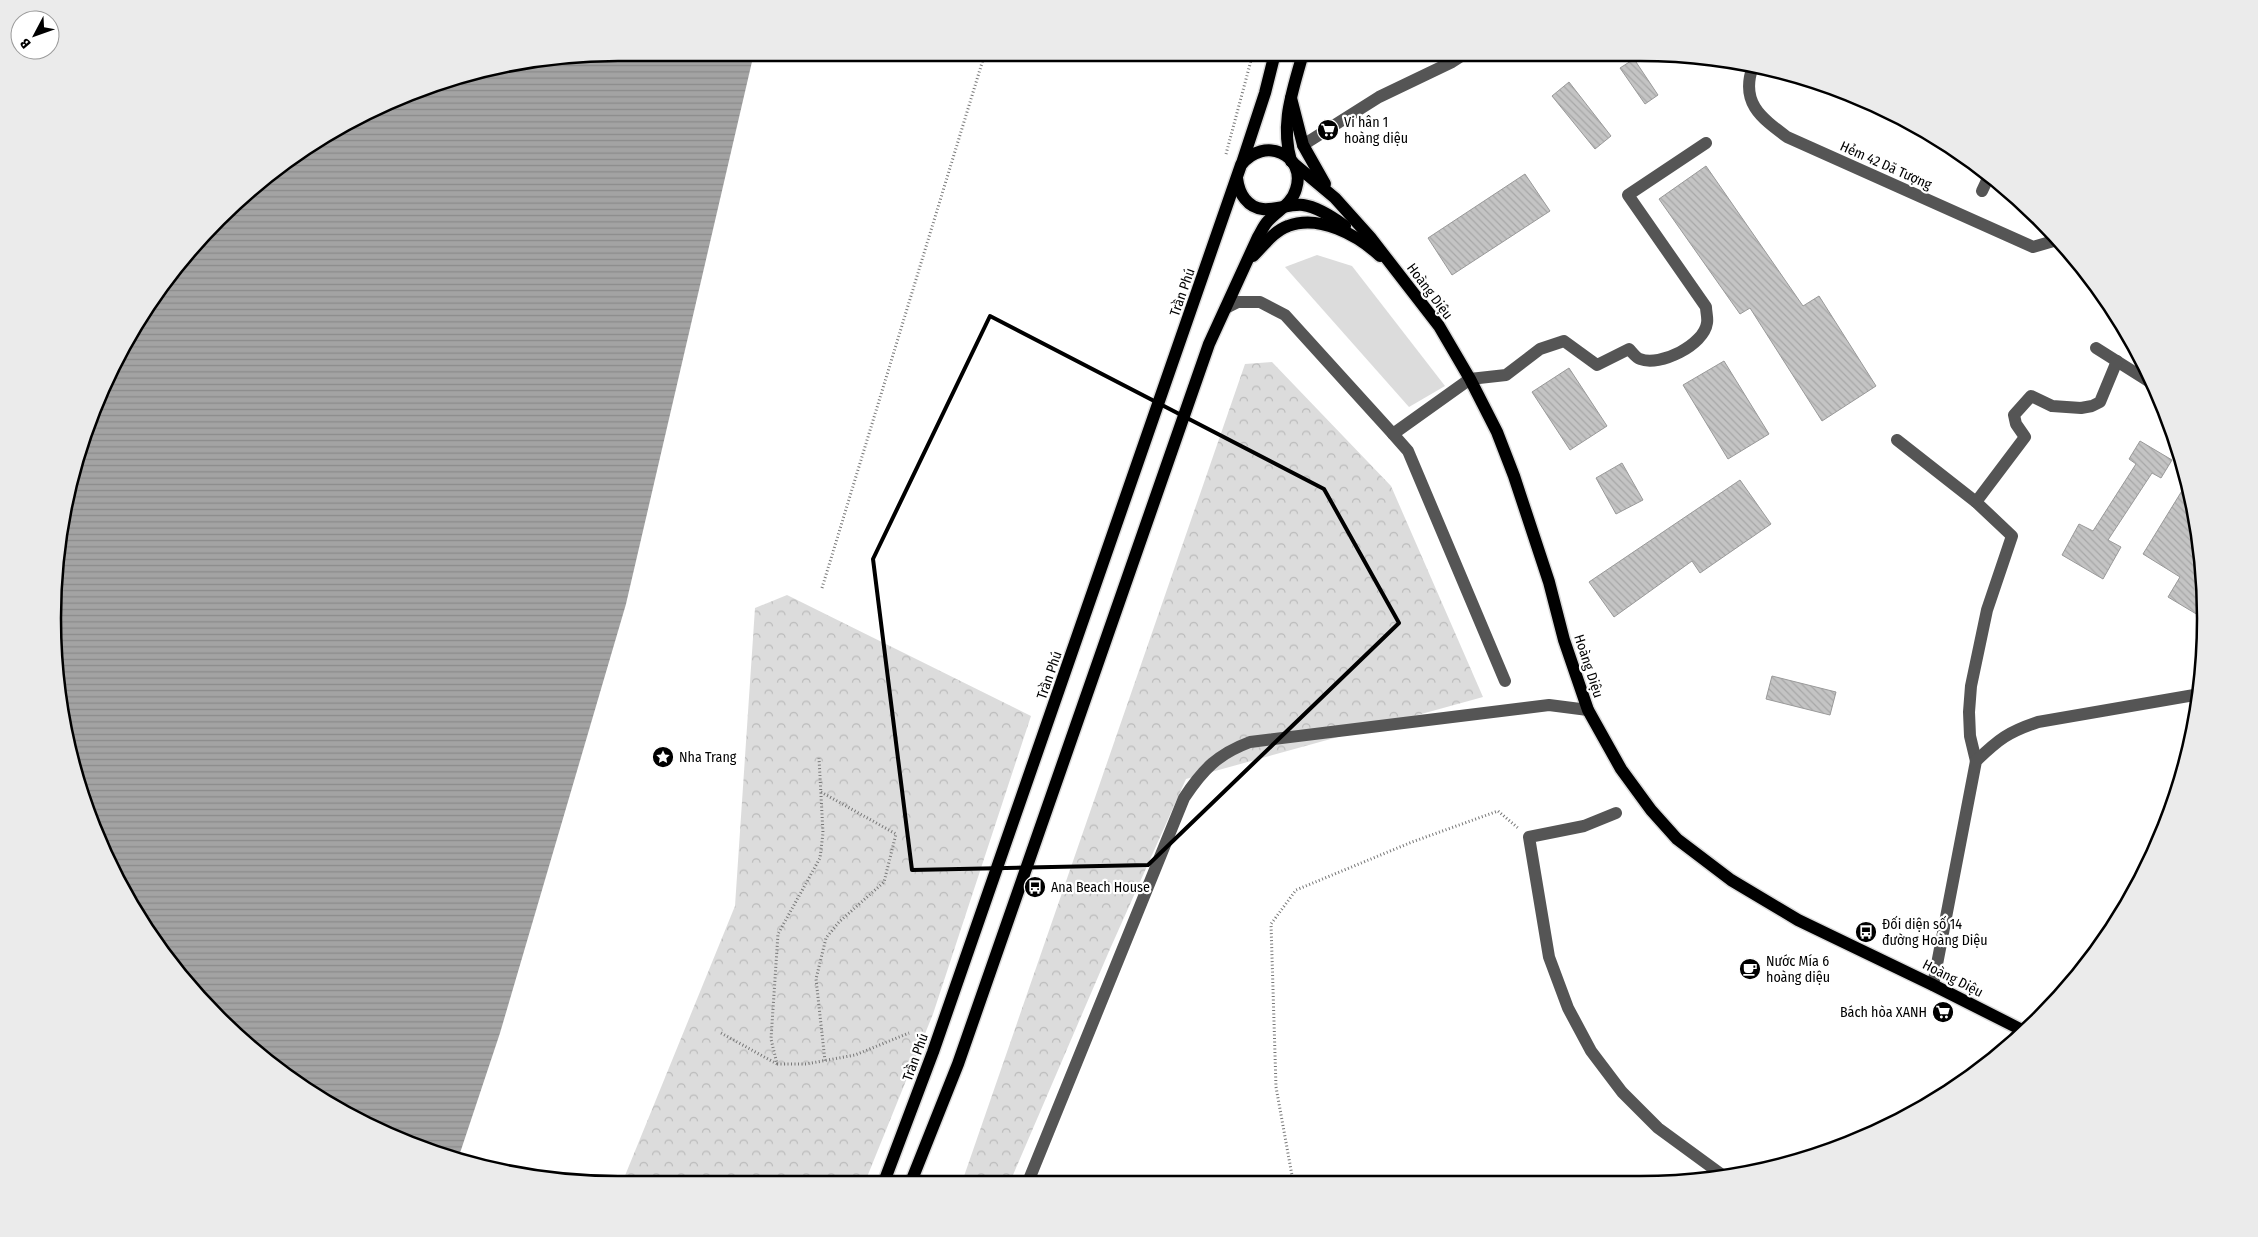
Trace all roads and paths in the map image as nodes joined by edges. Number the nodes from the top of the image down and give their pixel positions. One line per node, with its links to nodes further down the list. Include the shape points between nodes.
1 (983, 61): 27 (path)
2 (1274, 61): 10 (main road, Trần Phú)
3 (1301, 61): 6 (main road)
4 (1445, 61): 8 (street)
5 (1751, 73): 15 (street, Hẻm 42 Dã Tượng, via 1748,81 1752,102 1770,125 1787,137 2033,247)
6 (1291, 98): 8 (main road); 9 (main road, via 1286,142)
7 (1706, 143): 23 (street, via 1628,195 1706,307 1707,324 1702,334 1685,349 1659,361 1639,359 1629,349 1597,365 1564,342 1540,349 1506,375)
8 (1303, 145): 13 (main road)
9 (1291, 161): 10 (main road, via 1275,150 1264,150 1251,155); 13 (main road, Hoàng Diệu); 14 (main road, via 1298,180 1292,198)
10 (1239, 170): 14 (main road, via 1241,194 1256,208 1266,210); 43 (main road, Trần Phú, via 933,1052)
11 (1987, 182): 12 (street)
12 (1982, 191)
13 (1335, 198): 18 (main road, Hoàng Diệu)
14 (1285, 206): 16 (main road, via 1304,205 1323,214 1357,235); 17 (main road, via 1267,222)
15 (2050, 242)
16 (1377, 254): 17 (main road, via 1337,228 1302,223 1288,226 1272,236); 18 (main road)
17 (1245, 265): 19 (main road)
18 (1396, 272): 23 (main road, Hoàng Diệu, via 1439,326)
19 (1226, 308): 24 (street, via 1238,302 1260,302 1286,315); 44 (main road, via 1209,344 958,1064)
20 (2096, 348): 21 (street)
21 (2117, 361): 22 (street); 26 (street, via 2100,402 2092,406 2052,406 2031,396 2021,405 2014,415 2025,437)
22 (2141, 376)
23 (1470, 379): 24 (street); 30 (main road, Hoàng Diệu, via 1497,432 1514,476)
24 (1393, 434): 28 (street, via 1408,451)
25 (1897, 440): 26 (street)
26 (1976, 502): 32 (street, via 2012,536 1987,610 1971,686 1968,712)
27 (822, 588)
28 (1505, 681)
29 (2191, 696): 32 (street, via 2038,722 2014,730)
30 (1588, 710): 36 (main road, Hoàng Diệu, via 1636,792 1677,839 1731,880 1798,920); 45 (street, via 1549,705 1250,742 1228,750 1196,779 1184,798)
31 (819, 758): 33 (path)
32 (1976, 761): 36 (street)
33 (821, 792): 40 (path, via 896,834 884,882 826,938 816,979); 41 (path, via 823,832 820,858 778,934 771,1039)
34 (1616, 814): 35 (street, via 1584,826)
35 (1529, 837): 42 (street, via 1549,957 1568,1008 1591,1051 1622,1092 1658,1128); 46 (path, via 1498,811 1296,890 1271,924 1276,1087)
36 (1933, 985): 37 (main road, Hoàng Diệu)
37 (2017, 1028)
38 (721, 1033): 41 (path)
39 (909, 1033): 40 (path, via 855,1055)
40 (825, 1061): 41 (path)
41 (777, 1064)
42 (1717, 1170)
43 (886, 1176)
44 (914, 1176)
45 (1030, 1176)
46 (1292, 1176)

